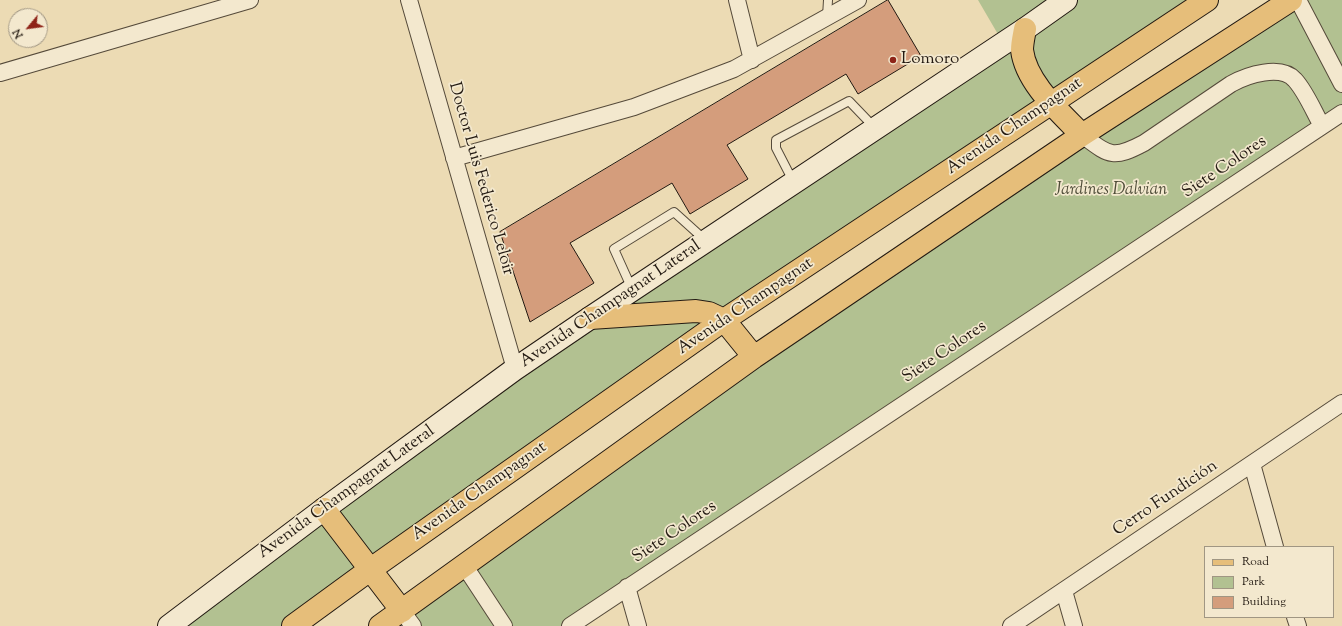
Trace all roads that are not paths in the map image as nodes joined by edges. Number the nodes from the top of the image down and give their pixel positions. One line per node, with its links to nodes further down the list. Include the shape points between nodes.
1 (250, 0): 13 (street)
2 (409, 0): 20 (street, Doctor Luis Federico Leloir)
3 (737, 0): 12 (street)
4 (828, 0): 10 (lane)
5 (858, 0): 10 (street)
6 (1066, 0): 11 (street, Avenida Champagnat Lateral)
7 (1207, 0): 15 (main road, Avenida Champagnat)
8 (1291, 0): 19 (main road)
9 (1298, 0): 14 (street)
10 (827, 18): 12 (street)
11 (1025, 29): 15 (main road, via 1022,50 1026,67); 18 (street, Avenida Champagnat Lateral)
12 (752, 60): 20 (street, via 634,107)
13 (0, 73)
14 (1342, 84)
15 (1052, 103): 19 (main road); 25 (main road, Avenida Champagnat)
16 (1342, 113): 17 (street, Siete Colores)
17 (1322, 126): 19 (street, via 1295,80 1288,74 1275,72 1244,77 1231,84 1132,150 1116,154 1104,151); 34 (street, Siete Colores)
18 (874, 128): 21 (street, Avenida Champagnat Lateral); 21 (lane, via 849,101 776,140 776,148)
19 (1082, 134): 26 (main road)
20 (454, 158): 27 (street, Doctor Luis Federico Leloir)
21 (794, 182): 22 (street, Avenida Champagnat Lateral)
22 (706, 241): 23 (street, Avenida Champagnat Lateral); 23 (lane, via 674,212 614,249)
23 (632, 290): 24 (street, Avenida Champagnat Lateral)
24 (590, 318): 25 (main road, via 696,311 709,313); 27 (street, Avenida Champagnat Lateral)
25 (724, 320): 26 (main road); 33 (main road, Avenida Champagnat)
26 (754, 357): 32 (main road)
27 (515, 369): 30 (street, Avenida Champagnat Lateral)
28 (1342, 403): 29 (street, Cerro Fundición)
29 (1252, 464): 31 (street); 35 (street, Cerro Fundición)
30 (324, 509): 33 (main road); 37 (street, Avenida Champagnat Lateral)
31 (1275, 546)
32 (464, 565): 36 (main road); 40 (street)
33 (371, 569): 36 (main road); 38 (main road, Avenida Champagnat)
34 (627, 587): 41 (street, Siete Colores); 42 (street)
35 (1064, 591): 43 (street, Cerro Fundición); 44 (street)
36 (407, 618): 39 (main road)
37 (169, 626)
38 (293, 626)
39 (380, 626)
40 (504, 626)
41 (570, 626)
42 (638, 626)
43 (1011, 626)
44 (1074, 626)

